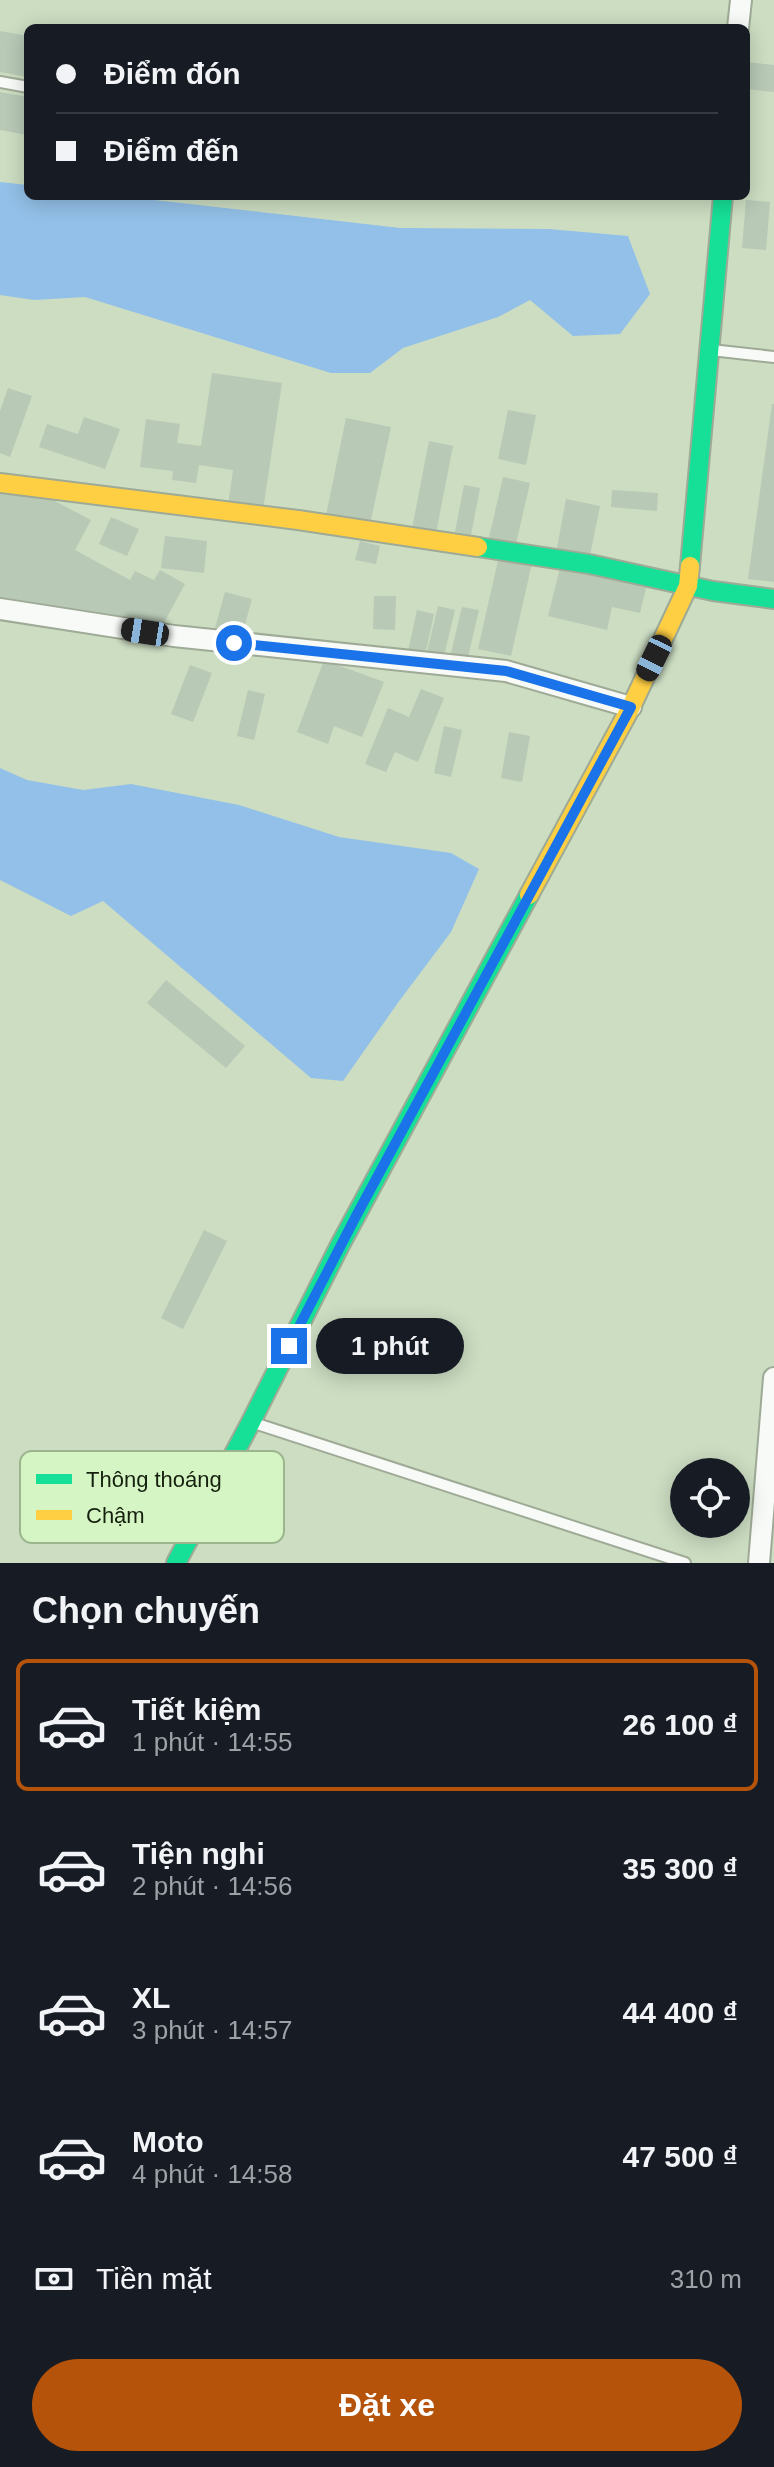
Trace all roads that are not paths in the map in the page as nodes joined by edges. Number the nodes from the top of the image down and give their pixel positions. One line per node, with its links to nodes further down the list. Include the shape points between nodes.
1 (741, 0): 2 (street)
2 (738, 24)
3 (0, 82): 4 (lane)
4 (24, 86)
5 (723, 200): 6 (street)
6 (709, 350): 7 (lane); 9 (street)
7 (774, 357)
8 (0, 483): 9 (street, via 313,522 589,564)
9 (688, 586): 10 (street); 12 (street)
10 (774, 599)
11 (0, 609): 12 (street, via 174,636 506,671)
12 (631, 707): 14 (street, via 340,1245)
13 (774, 1378): 19 (street)
14 (251, 1422): 15 (street); 18 (lane)
15 (236, 1451)
16 (187, 1543): 17 (street)
17 (176, 1563)
18 (685, 1563)
19 (759, 1563)

